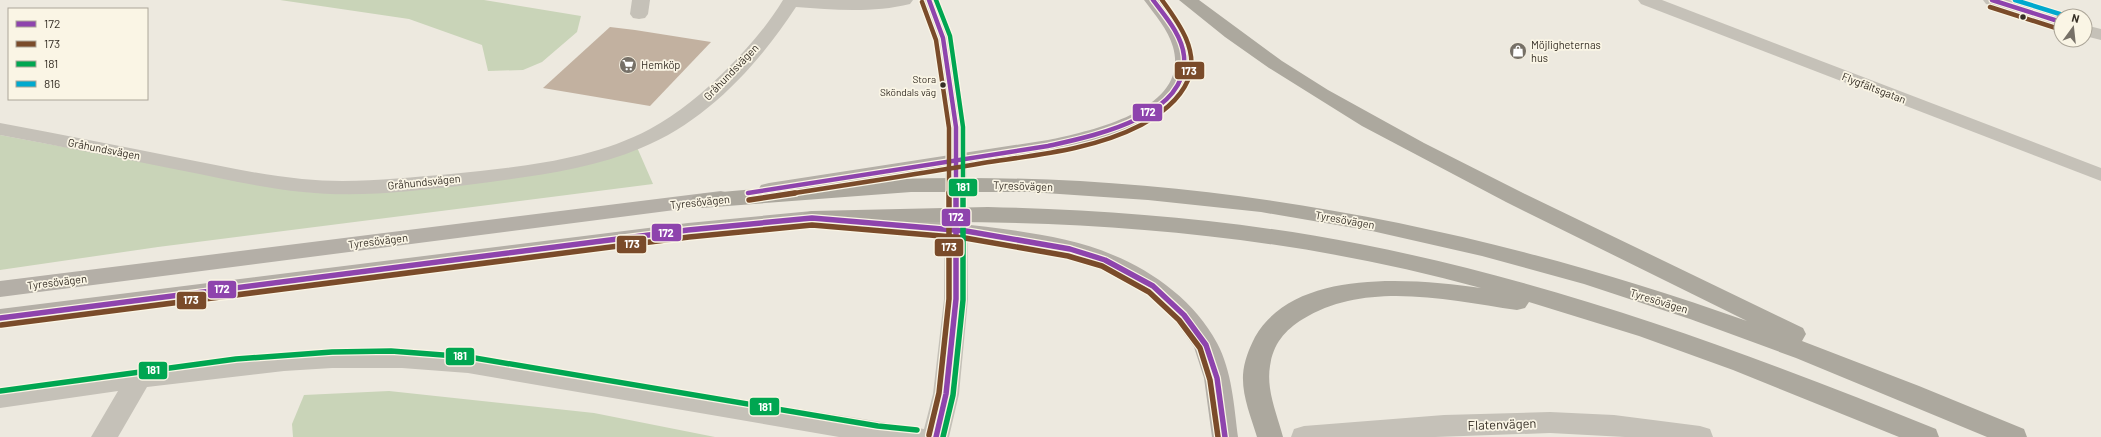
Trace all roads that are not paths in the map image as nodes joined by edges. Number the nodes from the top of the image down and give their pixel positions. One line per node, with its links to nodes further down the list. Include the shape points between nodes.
1 (904, 0): 7 (street, via 867,5)
2 (929, 0): 22 (street, via 943,38 956,127 956,299 946,394)
3 (1153, 0): 11 (main road, via 1175,32 1184,54 1183,72 1175,89 1151,110 1127,124 1094,135)
4 (1188, 0): 19 (highway, via 1251,47 1351,112 1409,145)
5 (1647, 0): 10 (street, Flygfältsgatan)
6 (1992, 0): 8 (street)
7 (791, 1): 9 (street, Gråhundsvägen, via 736,70 703,101 669,126 634,144 542,168 388,186 335,188 261,180)
8 (2053, 19)
9 (0, 129)
10 (2101, 174)
11 (910, 177): 12 (highway, Tyresövägen, via 826,190); 19 (highway, Tyresövägen, via 1150,193 1268,207 1405,231 1563,271 1679,307 1812,353)
12 (700, 201): 14 (main road, Tyresövägen)
13 (905, 219): 15 (highway, via 1032,214 1165,223 1296,241 1466,276); 16 (main road, via 812,218 673,232); 23 (main road, via 1070,249 1105,260 1153,286 1184,315 1206,345 1217,378)
14 (0, 289)
15 (1604, 315): 24 (highway, via 1496,299 1409,290 1343,292 1318,300 1296,310 1275,327 1262,348 1256,366 1257,387); 27 (highway, via 1749,365)
16 (0, 318)
17 (138, 380): 18 (street); 20 (street); 21 (street, via 249,365 372,359 422,360 490,368 878,433)
18 (0, 398)
19 (1942, 406): 28 (highway, Tyresövägen)
20 (104, 437)
21 (916, 437)
22 (936, 437)
23 (1225, 437)
24 (1270, 437)
25 (1304, 437): 26 (street, Flatenvägen, via 1474,424 1542,422 1626,426)
26 (1700, 437)
27 (1926, 437)
28 (2014, 437)

